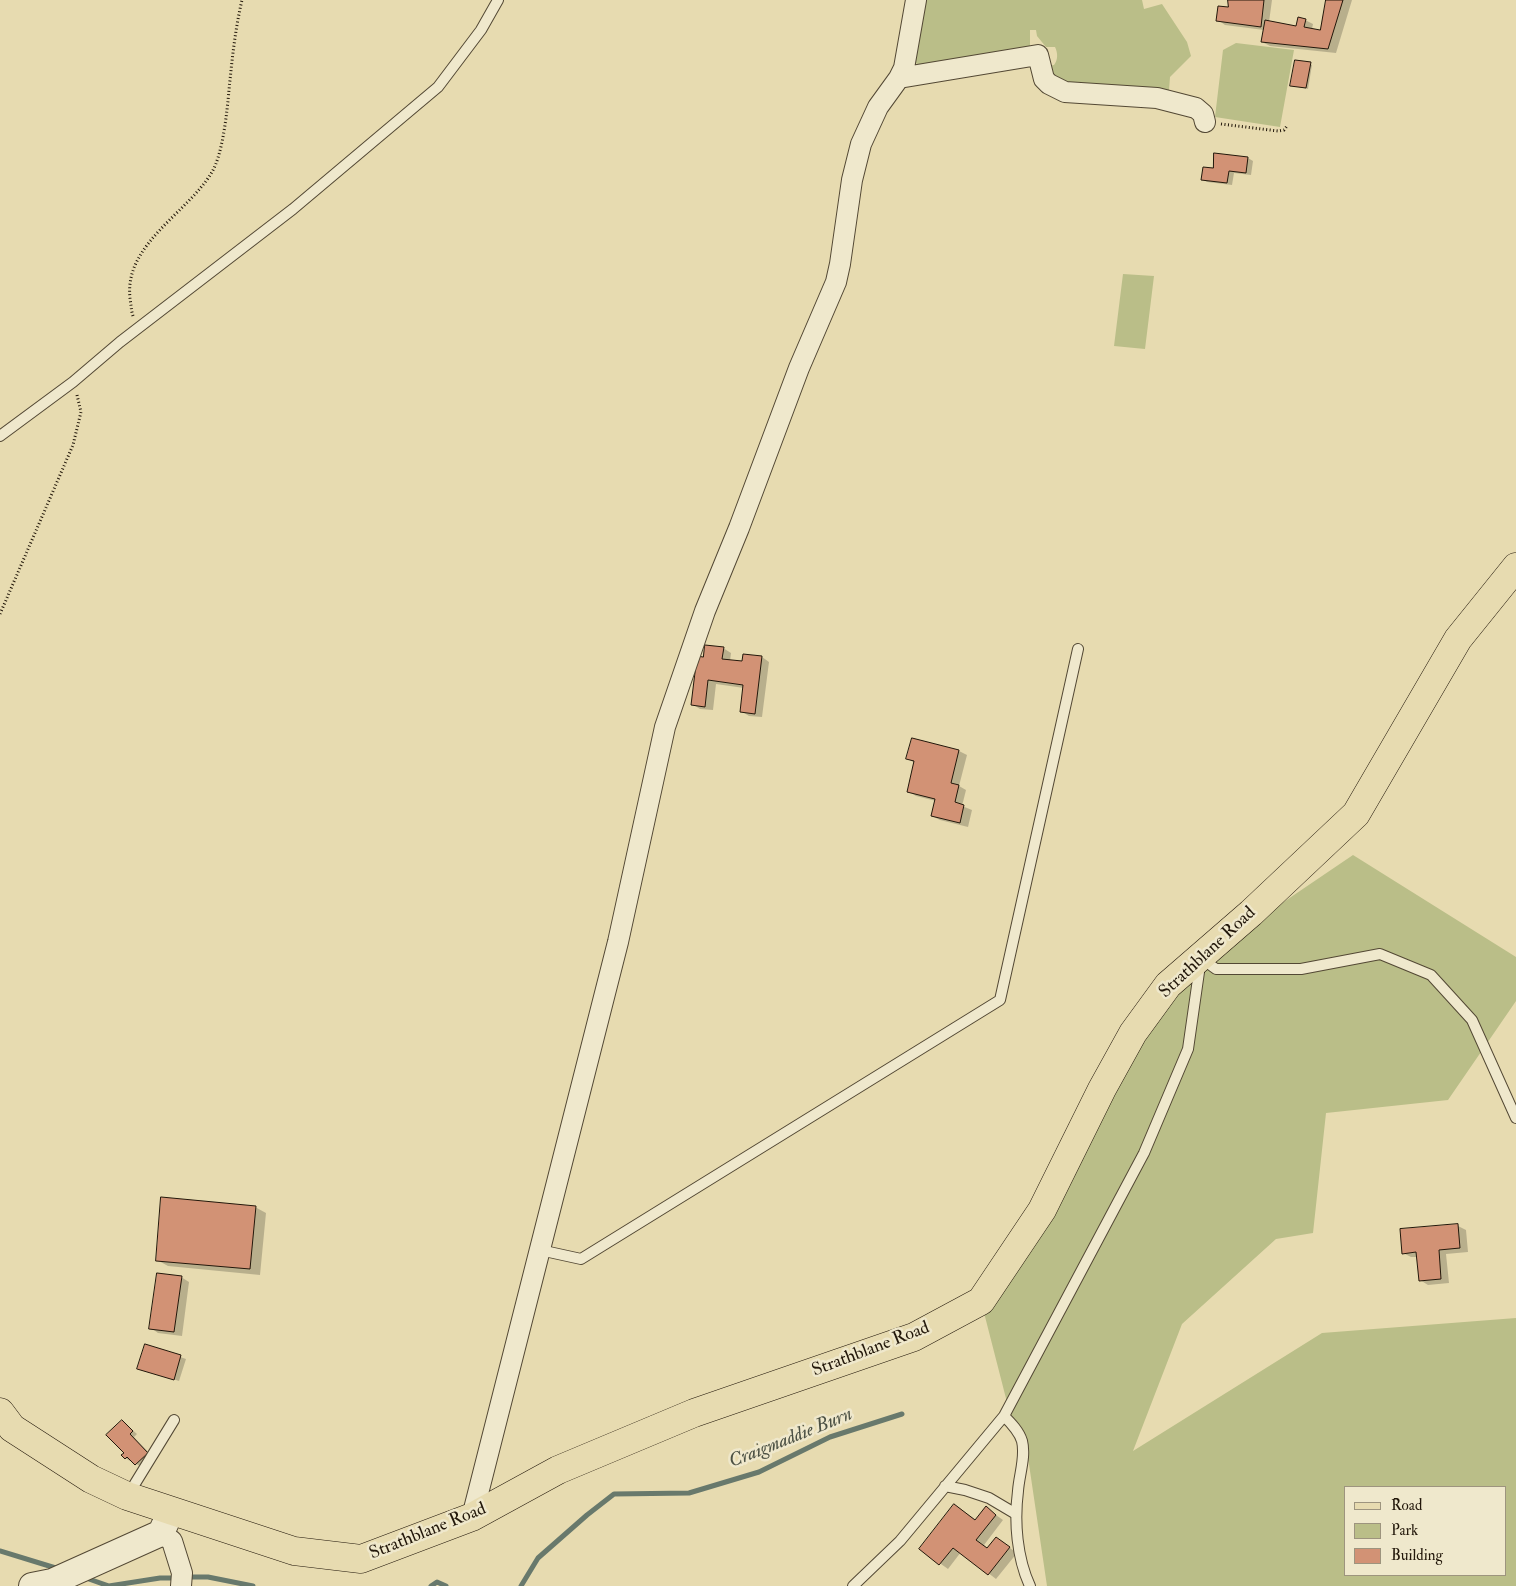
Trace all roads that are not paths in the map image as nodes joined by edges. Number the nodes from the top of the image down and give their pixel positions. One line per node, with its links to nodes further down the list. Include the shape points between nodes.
1 (498, 0): 5 (lane, via 481,30 438,87 293,209)
2 (916, 0): 3 (street, via 904,68)
3 (899, 78): 4 (street, via 1038,55 1044,78 1065,92 1157,98 1196,108 1203,114); 9 (street, via 878,107 861,144 836,282 799,368 705,611 665,727 618,942)
4 (1205, 122)
5 (0, 436)
6 (1516, 567): 16 (main road, Strathblane Road, via 1458,639 1356,814 1251,913 1168,985 1138,1026 1102,1089 1042,1210 982,1301 914,1337 694,1413 558,1470)
7 (1078, 649): 9 (lane, via 1000,1000 581,1259)
8 (1516, 1118): 11 (lane, via 1472,1020 1431,975 1380,954 1300,969 1216,969 1201,958 1188,1049 1144,1152)
9 (540, 1250): 16 (street)
10 (0, 1412): 14 (main road, Strathblane Road, via 12,1428 91,1479)
11 (1004, 1416): 13 (lane); 15 (lane, via 1022,1442)
12 (174, 1420): 14 (lane)
13 (945, 1486): 15 (lane, via 989,1498); 20 (lane, via 900,1541)
14 (127, 1496): 17 (main road, Strathblane Road)
15 (1016, 1514): 21 (lane, via 1019,1551)
16 (472, 1517): 17 (main road, Strathblane Road, via 361,1559 294,1551)
17 (166, 1522): 18 (street, via 52,1582); 19 (street, via 182,1573)
18 (32, 1586)
19 (181, 1586)
20 (853, 1586)
21 (1030, 1586)

